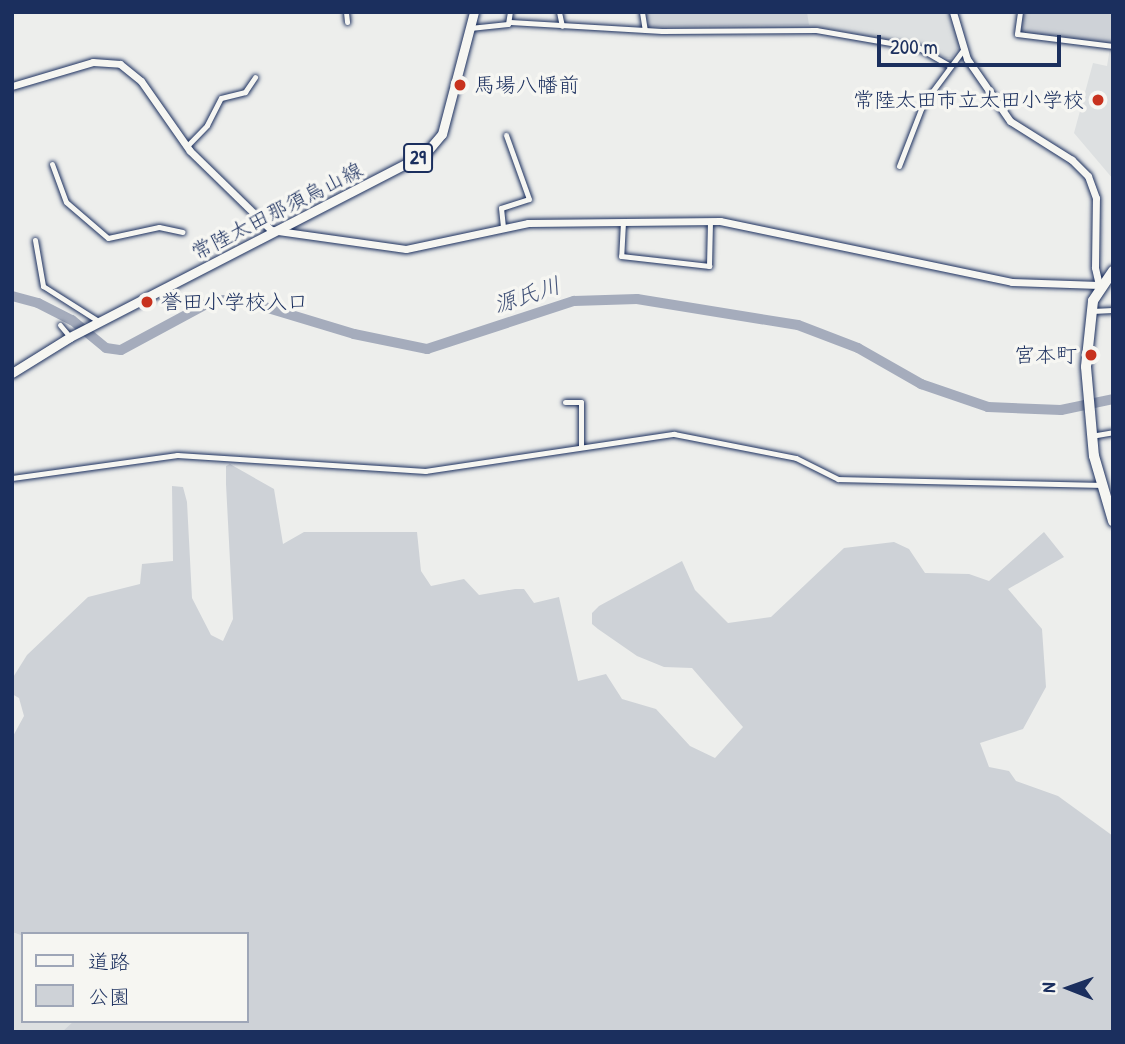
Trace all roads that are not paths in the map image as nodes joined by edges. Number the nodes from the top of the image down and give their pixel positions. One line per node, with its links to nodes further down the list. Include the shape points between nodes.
1 (346, 12): 8 (street)
2 (474, 12): 11 (main road, 常陸太田那須烏山線 / 29)
3 (510, 12): 9 (street)
4 (559, 12): 10 (street)
5 (642, 12): 12 (street)
6 (953, 12): 14 (street)
7 (1020, 12): 13 (street, via 1017,34)
8 (347, 22)
9 (510, 22): 10 (street); 11 (street)
10 (562, 26): 12 (street)
11 (470, 28): 25 (main road, 常陸太田那須烏山線 / 29, via 436,144 412,161)
12 (645, 30): 15 (street, via 816,30 919,48)
13 (1113, 46)
14 (963, 50): 15 (street); 29 (street, via 1010,121 1064,153 1088,176 1096,198 1095,267)
15 (950, 66): 21 (street, via 918,115)
16 (255, 77): 19 (street, via 245,92 221,98 207,125)
17 (12, 86): 19 (street, via 93,62 120,64 141,81)
18 (506, 135): 24 (street, via 529,199 501,208)
19 (187, 146): 25 (street)
20 (52, 164): 26 (street, via 66,202 108,238 159,227)
21 (899, 166)
22 (710, 220): 23 (street); 23 (street, via 709,266 621,256); 29 (street, via 758,225 1012,282)
23 (623, 222): 24 (street)
24 (503, 227): 25 (street, via 398,250)
25 (275, 231): 32 (main road, 常陸太田那須烏山線 / 29)
26 (182, 232)
27 (36, 240): 32 (street, via 43,286)
28 (1113, 271): 29 (highway)
29 (1100, 285): 31 (highway)
30 (1113, 310): 31 (street)
31 (1091, 312): 38 (highway, via 1086,385)
32 (99, 323): 34 (main road, 常陸太田那須烏山線 / 29)
33 (60, 325): 34 (street)
34 (73, 335): 35 (main road, 常陸太田那須烏山線 / 29)
35 (12, 373)
36 (565, 402): 39 (street, via 581,402)
37 (1113, 432): 38 (street)
38 (1091, 436): 41 (highway)
39 (581, 447): 40 (street, via 425,471 177,455); 41 (street, via 674,435 796,458 838,479)
40 (12, 478)
41 (1101, 485): 42 (highway)
42 (1113, 521)

